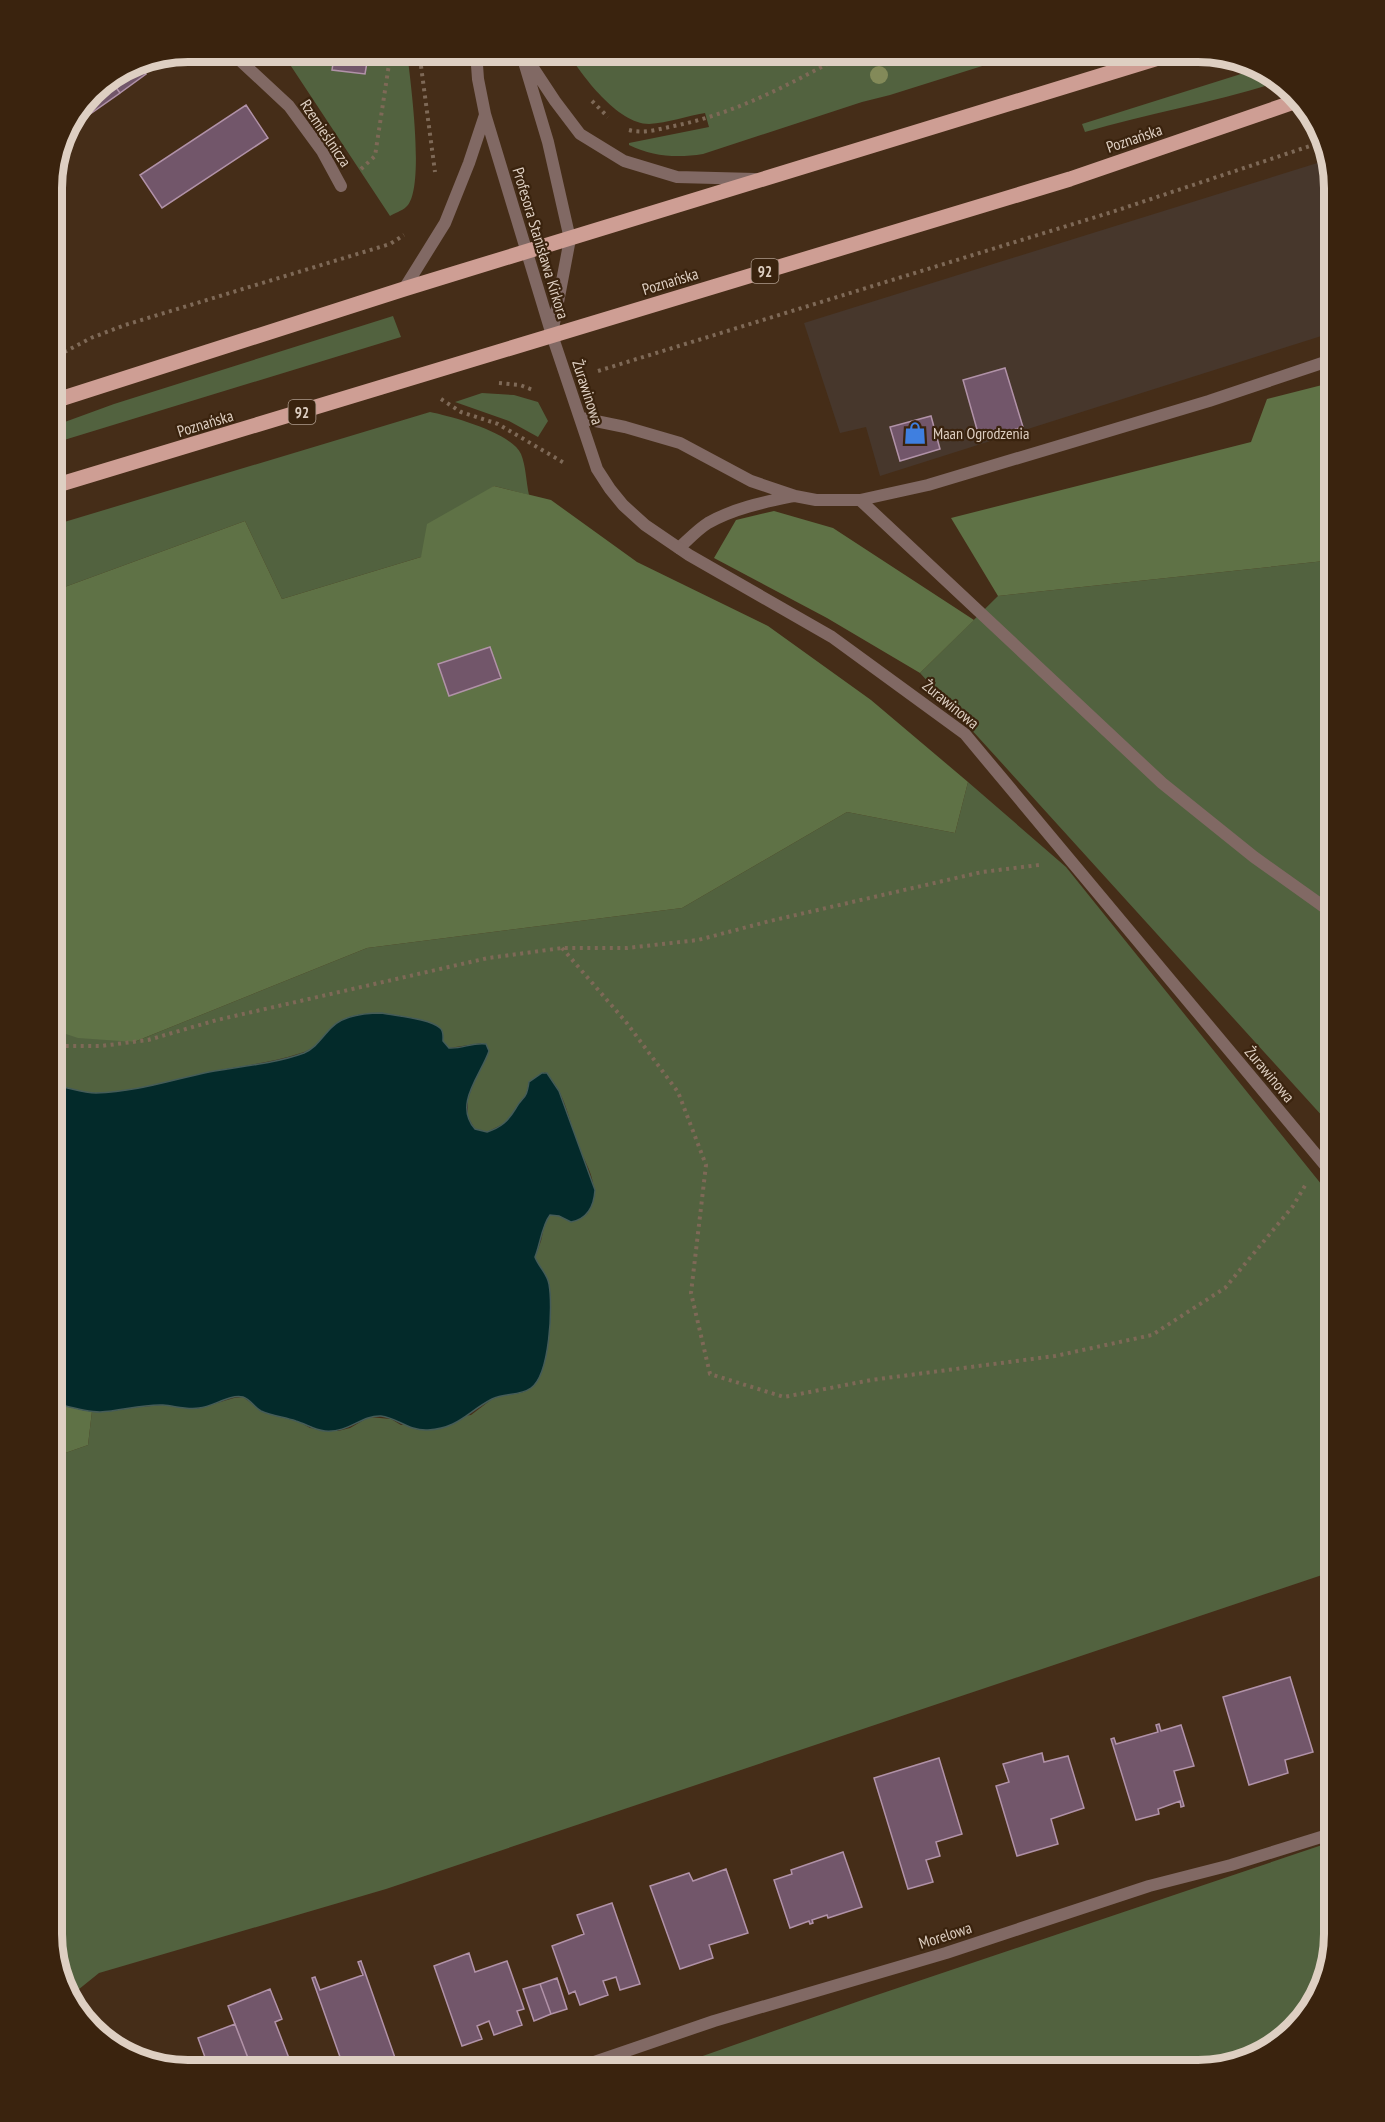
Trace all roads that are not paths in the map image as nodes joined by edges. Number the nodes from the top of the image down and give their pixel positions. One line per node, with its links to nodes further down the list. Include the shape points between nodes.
1 (242, 62): 9 (street, Rzemieślnicza, via 289,106 322,151)
2 (477, 62): 7 (street, Profesora Stanisława Kirkora)
3 (525, 62): 10 (street, Profesora Stanisława Kirkora)
4 (529, 62): 8 (street, via 580,134 624,162 677,177)
5 (1146, 62): 8 (main road)
6 (1291, 103): 13 (main road, Poznańska / 92, via 1070,179)
7 (485, 114): 11 (street, Profesora Stanisława Kirkora); 12 (street, via 445,223)
8 (765, 180): 10 (main road)
9 (341, 186)
10 (570, 239): 11 (main road); 13 (street, Profesora Stanisława Kirkora)
11 (526, 252): 12 (main road); 13 (street, Profesora Stanisława Kirkora)
12 (404, 289): 15 (main road)
13 (552, 335): 16 (street, Żurawinowa); 17 (main road, Poznańska / 92)
14 (1324, 362): 19 (street, via 950,479)
15 (62, 398)
16 (581, 418): 18 (street, via 680,443 751,481); 20 (street, Żurawinowa, via 593,460 610,489 645,525)
17 (62, 484)
18 (795, 496): 19 (street); 20 (street, via 722,516)
19 (860, 500): 21 (street, via 1162,783)
20 (679, 548): 22 (street, Żurawinowa, via 832,637 965,734)
21 (1324, 907)
22 (1324, 1164)
23 (1324, 1836): 24 (street, Morelowa, via 1149,1886)
24 (600, 2060)

